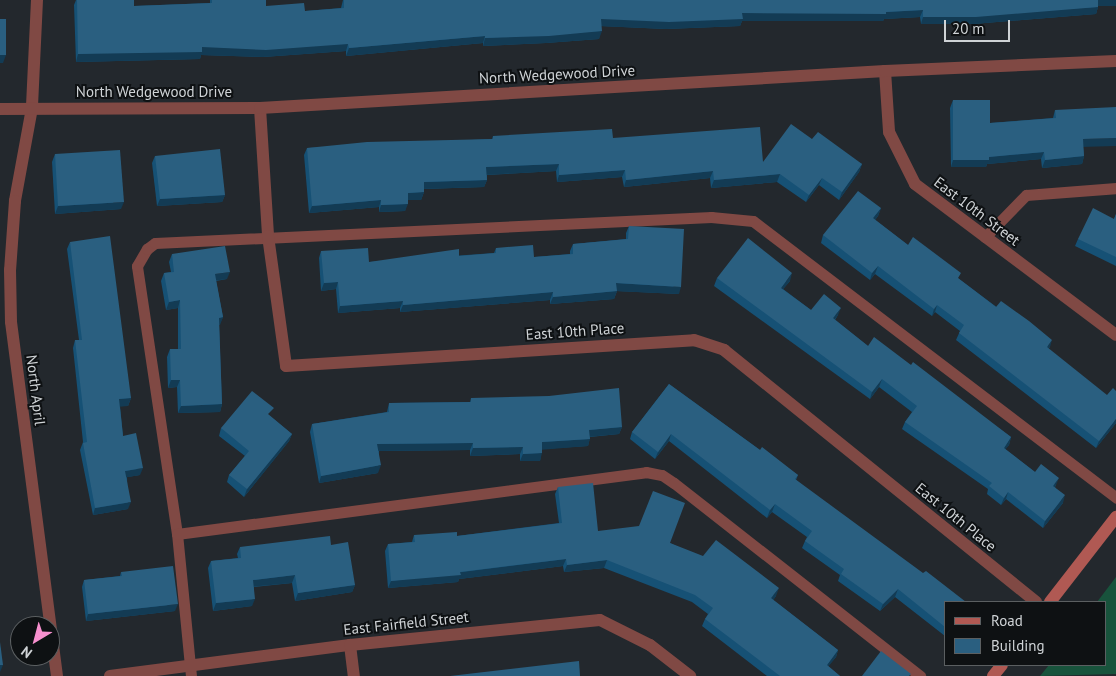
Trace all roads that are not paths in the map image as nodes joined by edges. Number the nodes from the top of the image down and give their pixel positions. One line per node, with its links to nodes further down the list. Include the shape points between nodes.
1 (37, 0): 4 (street, North April)
2 (1116, 61): 3 (street, North Wedgewood Drive)
3 (885, 70): 5 (street, North Wedgewood Drive); 9 (street, East 10th Street, via 888,132 915,184)
4 (32, 108): 5 (street, North Wedgewood Drive); 6 (street, North Wedgewood Drive); 19 (street, North April, via 15,201 10,270 11,322)
5 (260, 108): 8 (street, East 10th Place)
6 (0, 109)
7 (1116, 188): 9 (lane, via 1026,195)
8 (268, 236): 11 (lane, via 711,217 753,221); 13 (lane, via 155,243 147,249 137,266); 14 (street, East 10th Place, via 286,366 694,340 724,350)
9 (985, 237): 10 (street, East 10th Street)
10 (1116, 335)
11 (1116, 498)
12 (1116, 517): 15 (main road)
13 (177, 534): 18 (lane); 23 (lane, via 646,472 662,475)
14 (1035, 601)
15 (1051, 601)
16 (350, 645): 18 (street, East Fairfield Street); 21 (street); 22 (street, East Fairfield Street, via 600,620 650,645)
17 (1001, 666): 24 (main road)
18 (191, 671): 20 (street, East Fairfield Street)
19 (57, 676)
20 (110, 676)
21 (354, 676)
22 (690, 676)
23 (920, 676)
24 (993, 676)

